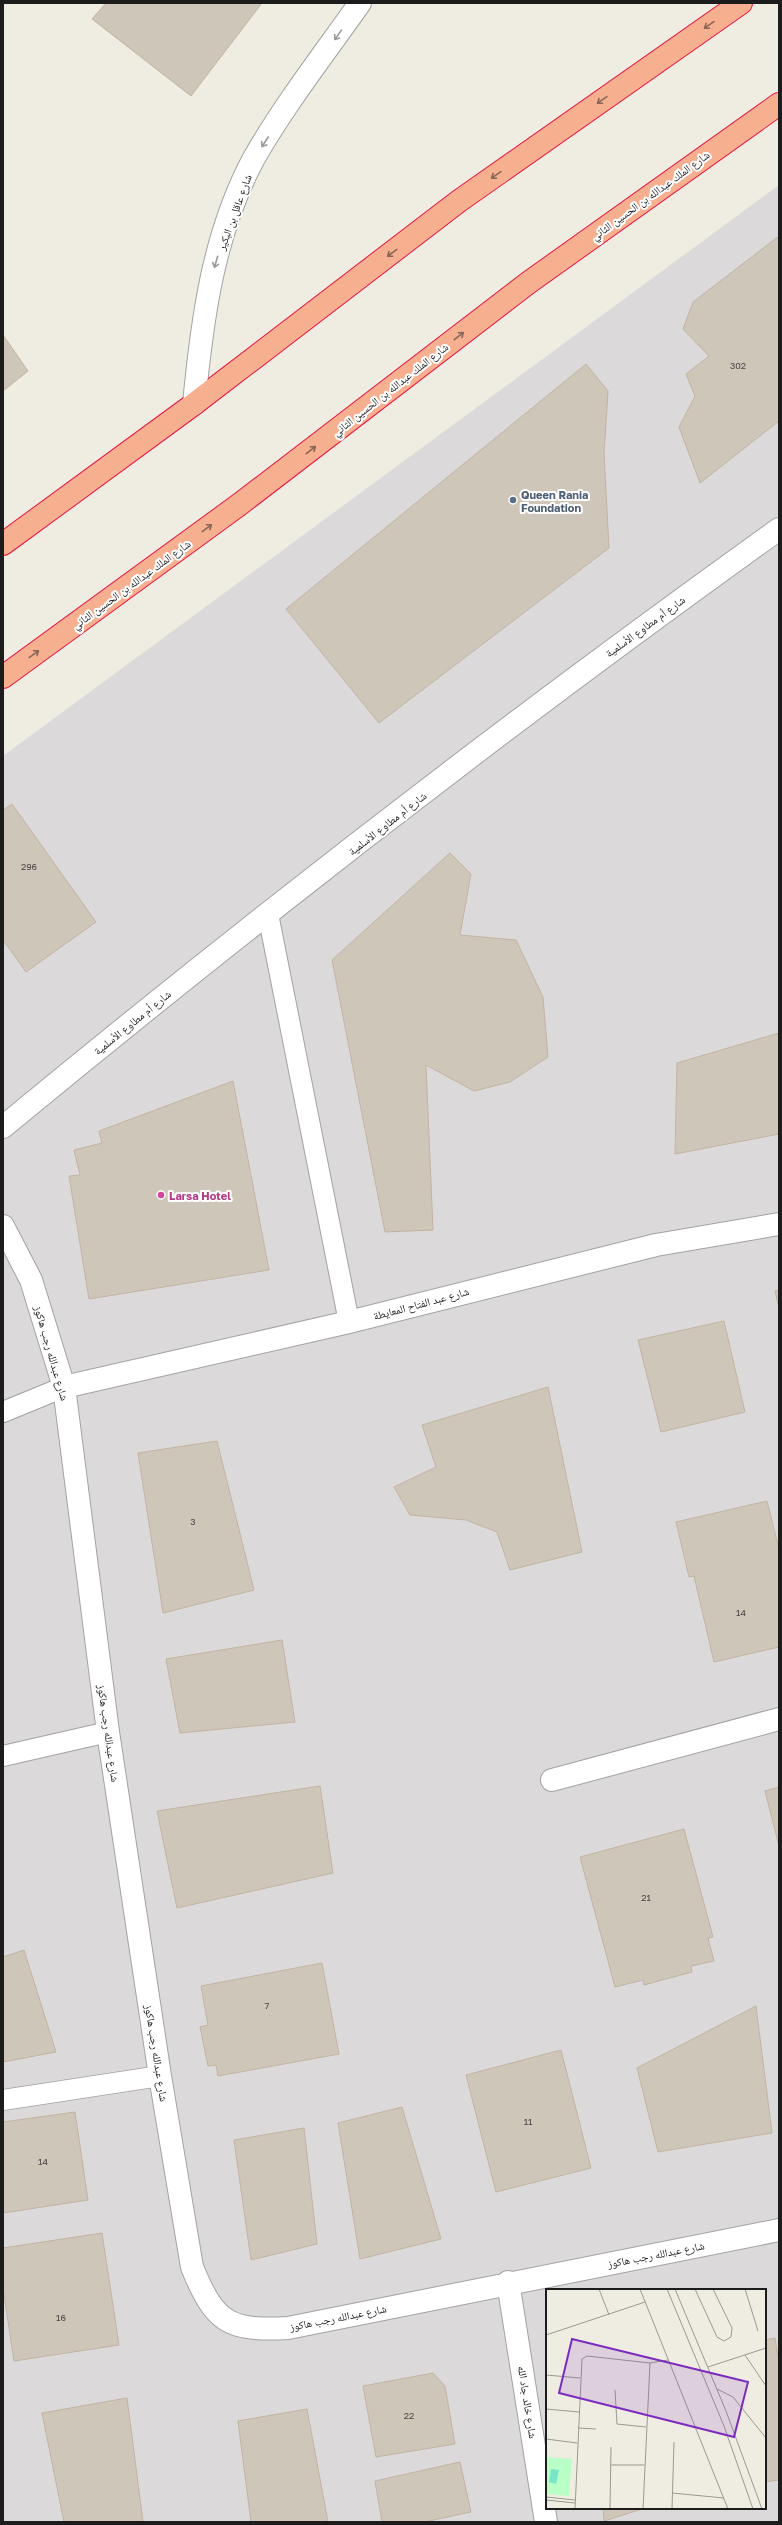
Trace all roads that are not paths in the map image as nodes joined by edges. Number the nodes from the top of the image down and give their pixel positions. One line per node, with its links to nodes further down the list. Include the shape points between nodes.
1 (360, 3): 4 (street, شارع عاقل بن البكير, one-way to 4, via 258,152 239,190 209,284)
2 (741, 3): 4 (highway, one-way to 4, via 459,201)
3 (779, 104): 7 (highway, شارع الملك عبدالله بن الحسين الثاني, one-way to 3, via 240,504 528,283)
4 (194, 404): 6 (highway)
5 (779, 529): 8 (street, شارع أم مطاوع الأسلمية, via 588,668)
6 (3, 544)
7 (3, 677)
8 (268, 914): 9 (street, شارع أم مطاوع الأسلمية, via 118,1032); 12 (lane)
9 (3, 1127)
10 (779, 1224): 12 (street, شارع عبد الفتاح المعايطة, via 656,1245)
11 (3, 1226): 13 (street, شارع عبدالله رجب هاكوز, via 31,1280)
12 (349, 1322): 13 (street, شارع عبد الفتاح المعايطة)
13 (64, 1387): 14 (lane); 16 (street, شارع عبدالله رجب هاكوز)
14 (3, 1412)
15 (779, 1720): 18 (street)
16 (108, 1732): 17 (lane); 19 (street, شارع عبدالله رجب هاكوز)
17 (3, 1756)
18 (552, 1780)
19 (160, 2076): 20 (lane); 22 (street, شارع عبدالله رجب هاكوز, via 192,2267 204,2297 219,2315 241,2327 288,2328)
20 (3, 2100)
21 (779, 2230): 22 (street, شارع عبدالله رجب هاكوز)
22 (508, 2282): 23 (street, شارع خالد جاد الله)
23 (546, 2522)

